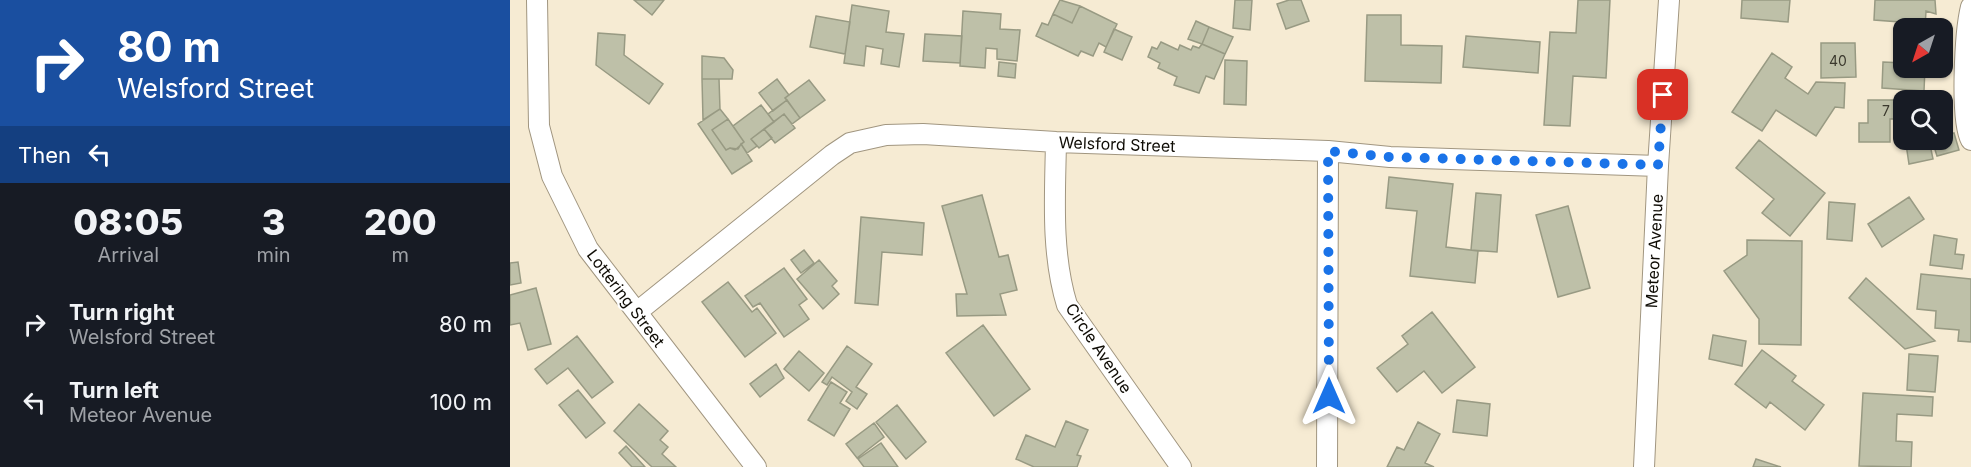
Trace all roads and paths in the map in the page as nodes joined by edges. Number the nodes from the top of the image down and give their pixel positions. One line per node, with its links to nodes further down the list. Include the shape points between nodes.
1 (537, 0): 8 (street, Lottering Street, via 537,91 543,148 552,176 588,249)
2 (1669, 0): 7 (street, Meteor Avenue)
3 (1971, 7): 4 (street, via 1964,114)
4 (1971, 140)
5 (1056, 142): 6 (street, Welsford Street); 8 (street, Welsford Street, via 923,134 886,135 850,143); 10 (street, Circle Avenue, via 1054,219 1061,285 1068,305)
6 (1328, 151): 7 (street, Welsford Street, via 1390,157); 11 (street)
7 (1658, 165): 12 (street, Meteor Avenue)
8 (637, 312): 9 (street, Lottering Street)
9 (756, 467)
10 (1181, 467)
11 (1327, 467)
12 (1644, 467)

